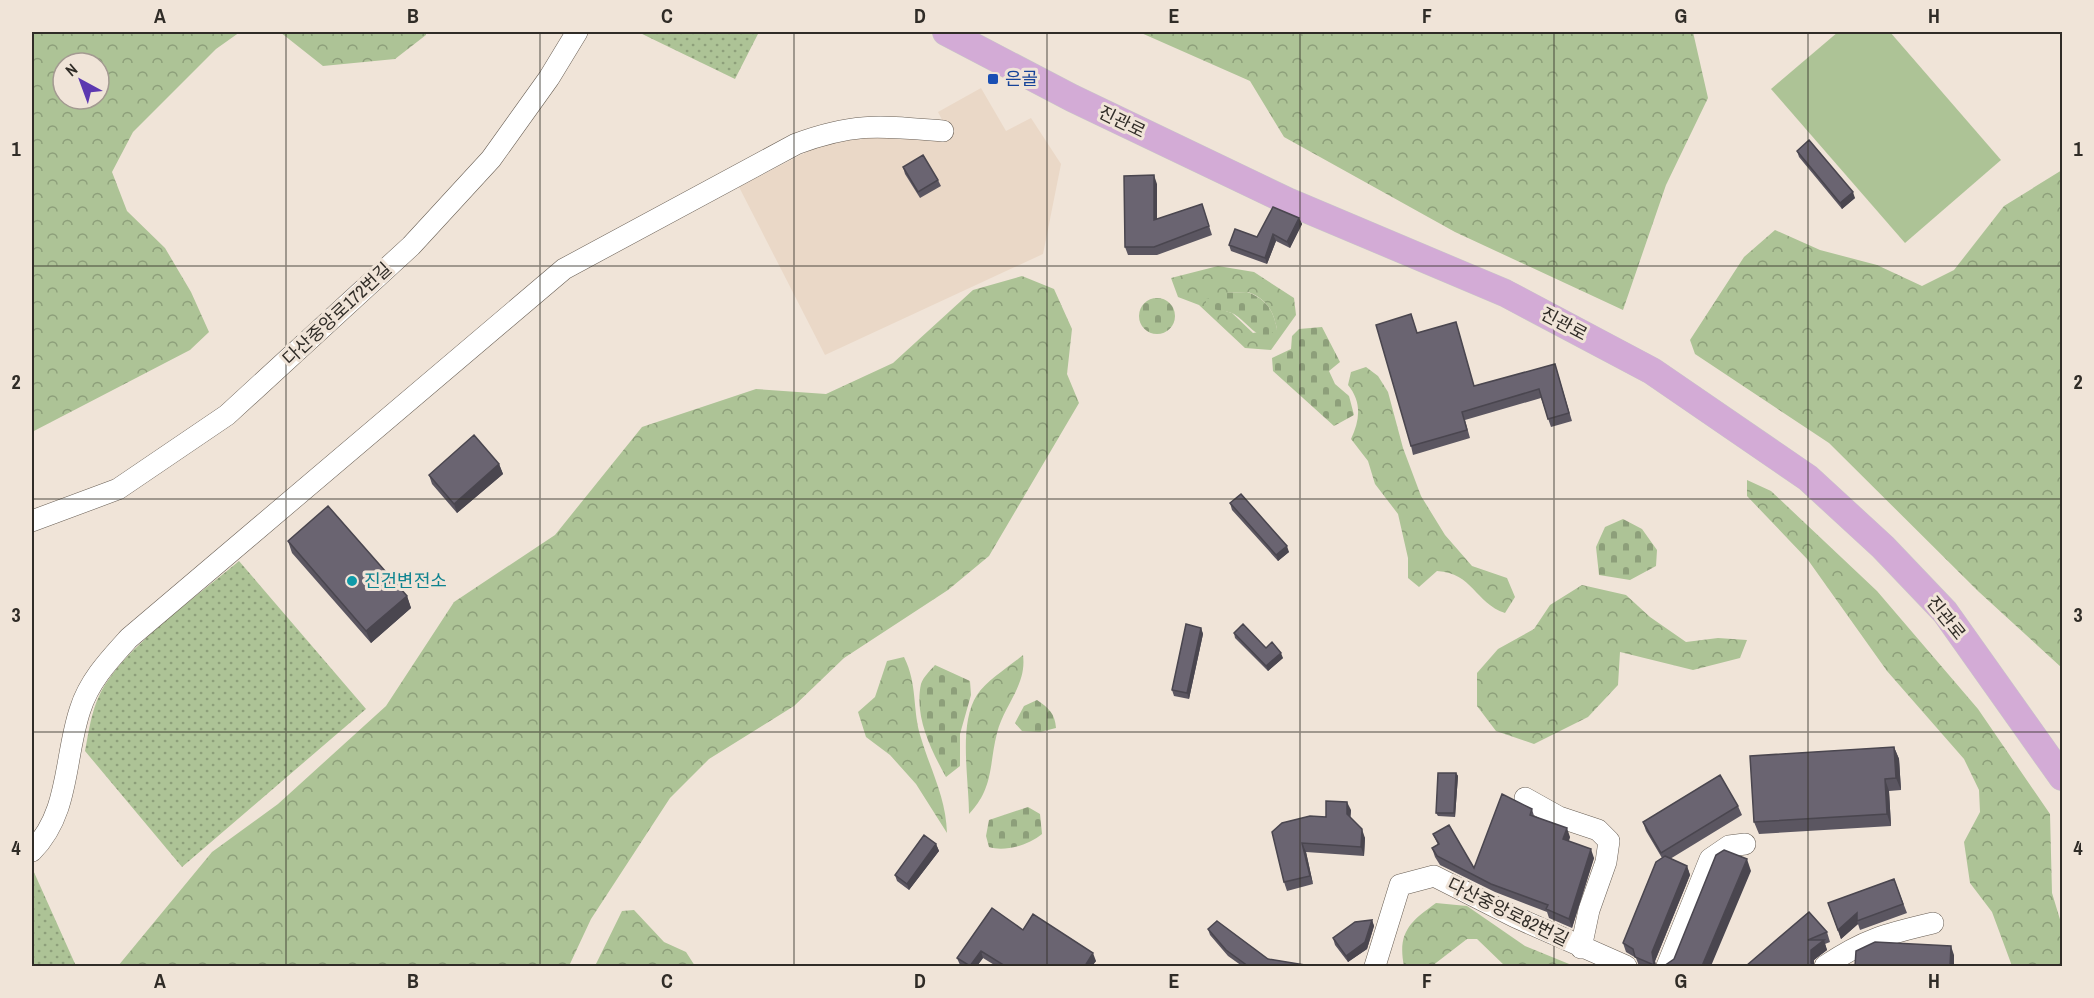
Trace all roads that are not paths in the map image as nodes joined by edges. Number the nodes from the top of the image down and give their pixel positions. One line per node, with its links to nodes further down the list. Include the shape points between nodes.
1 (577, 32): 4 (street, 다산중앙로172번길, via 491,159 411,246 227,415 118,489)
2 (946, 32): 5 (main road, 진관로, via 1072,98 1287,201 1505,292 1652,371 1808,478 1883,547 1945,612)
3 (943, 131): 8 (street, via 863,126 818,136 796,144 564,268 129,638 107,662 90,685 80,710 58,808 42,841)
4 (32, 521)
5 (2062, 777)
6 (1525, 798): 10 (street, via 1559,817 1598,830 1609,841)
7 (1745, 844): 13 (street, via 1729,846 1710,859)
8 (32, 851)
9 (1933, 922): 14 (street, via 1862,942)
10 (1581, 948): 11 (street, 다산중앙로82번길, via 1434,876 1400,885); 12 (street, 다산중앙로82번길)
11 (1375, 966)
12 (1626, 966)
13 (1666, 966)
14 (1825, 966)

